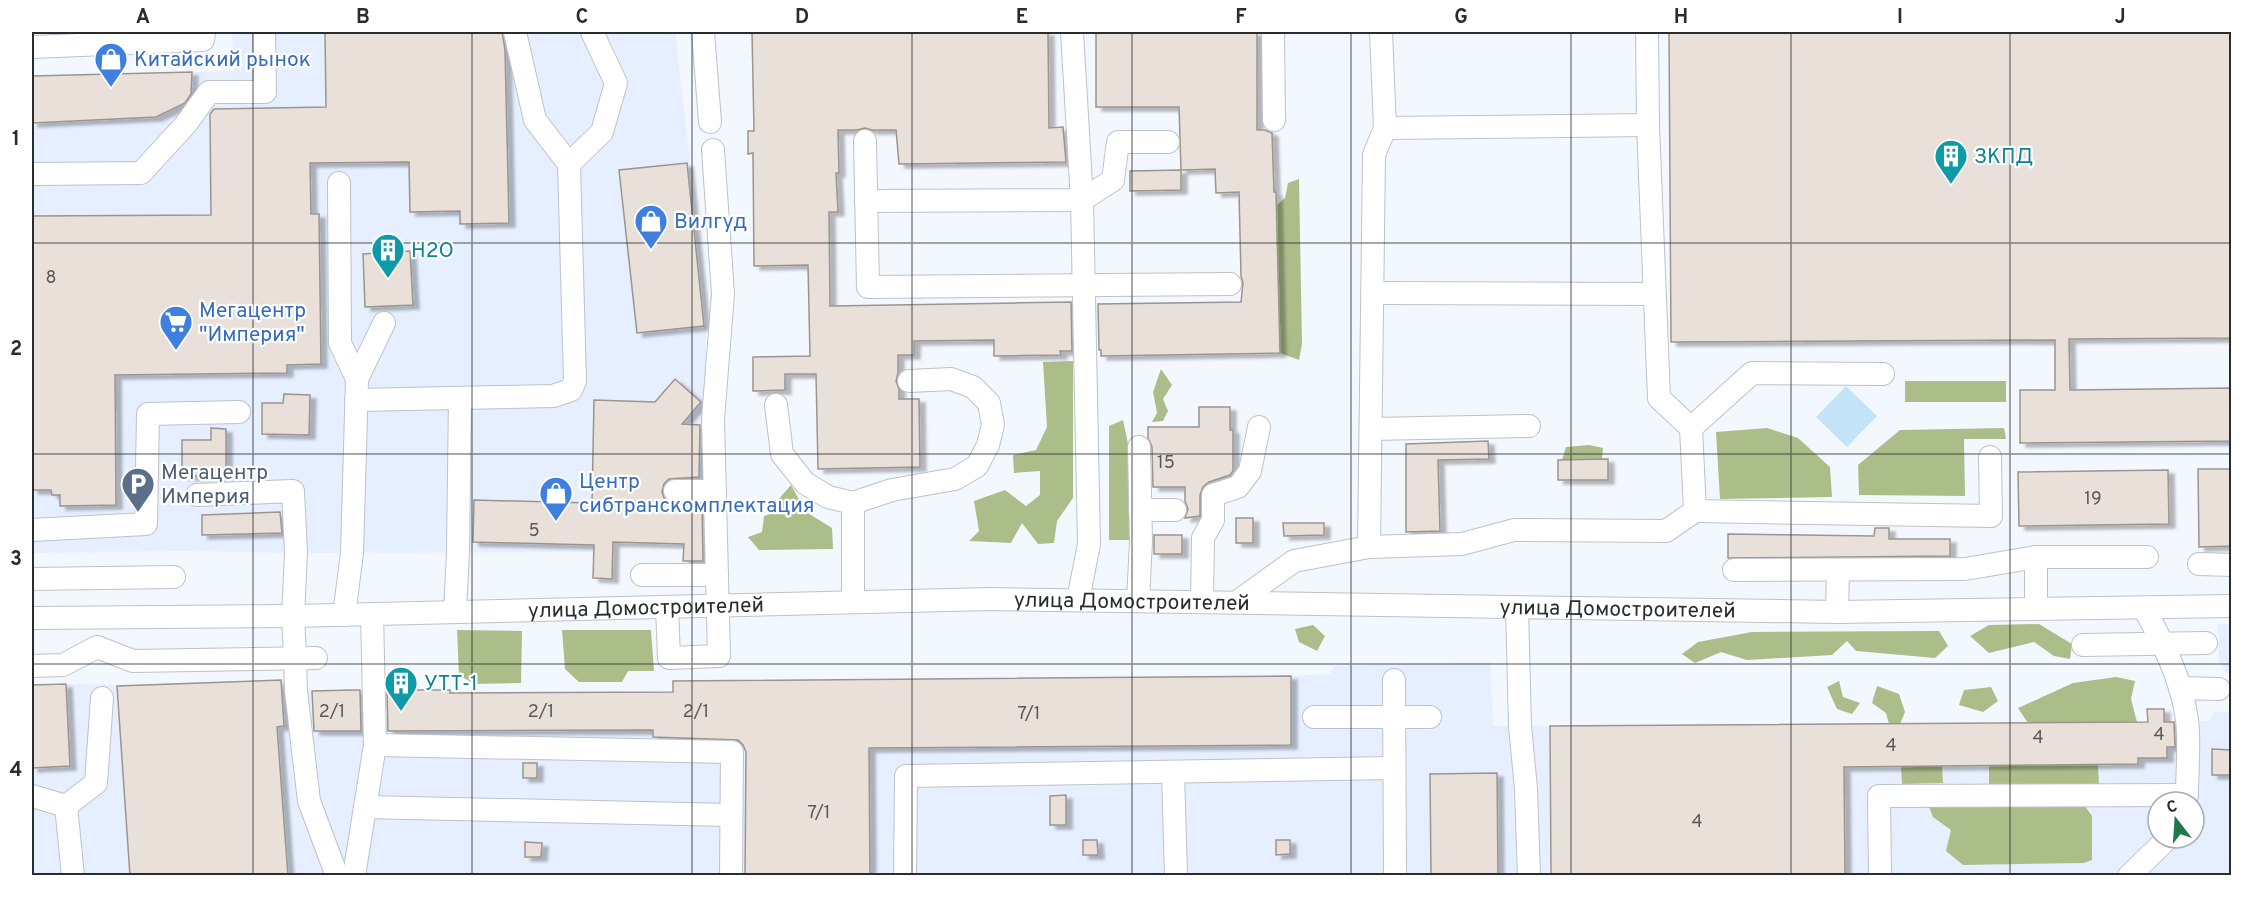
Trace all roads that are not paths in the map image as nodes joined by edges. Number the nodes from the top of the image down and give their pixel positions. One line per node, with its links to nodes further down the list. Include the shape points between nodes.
1 (204, 32): 10 (street, via 203,40)
2 (264, 32): 19 (street, via 265,92 209,92 141,173)
3 (515, 32): 18 (street, via 535,120)
4 (592, 32): 18 (street, via 616,83 602,132)
5 (703, 32): 12 (street)
6 (1072, 32): 21 (street)
7 (1273, 32): 11 (street)
8 (1381, 32): 14 (street)
9 (1647, 32): 13 (street)
10 (32, 47)
11 (1274, 120)
12 (710, 122)
13 (1648, 125): 14 (street); 26 (street)
14 (1385, 128): 25 (street, via 1374,156)
15 (865, 141): 22 (street)
16 (1168, 142): 21 (street, via 1118,142 1113,180)
17 (714, 150): 41 (street, via 723,294 713,419)
18 (569, 164): 31 (street, via 575,381 571,390 553,396)
19 (32, 174)
20 (339, 183): 30 (street, via 340,343)
21 (1082, 200): 22 (street); 24 (street)
22 (866, 201): 24 (street, via 868,287)
23 (1230, 284): 24 (street)
24 (1083, 286): 59 (street, via 1089,544)
25 (1374, 293): 26 (street); 37 (street)
26 (1654, 294): 36 (street, via 1659,398)
27 (384, 324): 30 (street)
28 (1883, 374): 36 (street, via 1752,373)
29 (909, 381): 43 (street, via 951,379 973,387 989,403 993,425 988,445 977,466 955,479 892,490)
30 (357, 390): 31 (street); 73 (street, via 352,553)
31 (460, 398): 70 (street)
32 (776, 405): 43 (street, via 782,454 805,483 828,497)
33 (239, 412): 47 (street, via 148,414 146,524)
34 (1529, 426): 37 (street)
35 (1260, 427): 62 (street, via 1250,471 1238,487 1213,495 1213,519 1203,538)
36 (1691, 428): 46 (street)
37 (1371, 429): 48 (street)
38 (1139, 447): 44 (street)
39 (1990, 457): 46 (street, via 1991,516)
40 (675, 491): 41 (street)
41 (715, 491): 56 (street)
42 (197, 495): 74 (street, via 293,491)
43 (853, 503): 61 (street)
44 (1140, 510): 45 (street); 60 (street)
45 (1175, 510)
46 (1695, 511): 48 (street, via 1666,531 1514,530 1462,544)
47 (32, 530)
48 (1369, 547): 63 (street, via 1294,561)
49 (2147, 557): 50 (street)
50 (2036, 558): 54 (street, via 1965,569); 69 (street)
51 (2199, 564): 52 (street)
52 (2232, 565)
53 (1734, 570): 54 (street)
54 (1838, 570): 71 (street)
55 (642, 575): 56 (street)
56 (717, 575): 64 (street)
57 (174, 578): 58 (street)
58 (32, 579)
59 (1078, 600): 60 (street, улица Домостроителей); 61 (street, улица Домостроителей)
60 (1138, 601): 62 (street, улица Домостроителей)
61 (853, 602): 64 (street, улица Домостроителей)
62 (1202, 602): 63 (street, улица Домостроителей)
63 (1237, 602): 67 (street, улица Домостроителей)
64 (718, 606): 66 (street, улица Домостроителей); 66 (street, via 719,656 669,658)
65 (2232, 606): 68 (street, улица Домостроителей)
66 (668, 607): 70 (street, улица Домостроителей)
67 (1517, 607): 71 (street, улица Домостроителей); 107 (street)
68 (2144, 608): 69 (street, улица Домостроителей); 77 (street)
69 (2036, 609): 71 (street, улица Домостроителей)
70 (455, 612): 72 (street, улица Домостроителей)
71 (1837, 612)
72 (372, 614): 73 (street, улица Домостроителей); 90 (street)
73 (344, 615): 74 (street, улица Домостроителей)
74 (293, 616): 76 (street, улица Домостроителей); 81 (street)
75 (32, 618): 76 (street, улица Домостроителей)
76 (97, 618): 80 (street)
77 (2163, 644): 78 (street); 79 (street); 84 (street)
78 (2206, 644)
79 (2082, 645)
80 (97, 647): 81 (street, via 133,661); 82 (street, via 63,665)
81 (305, 658): 101 (street, via 296,691 309,801)
82 (32, 666)
83 (1394, 680): 88 (street)
84 (2180, 688): 85 (street); 93 (street, via 2187,722)
85 (2219, 689)
86 (102, 698): 96 (street, via 96,783)
87 (1314, 717): 88 (street)
88 (1394, 717): 89 (street); 91 (street)
89 (1430, 717)
90 (375, 745): 97 (street); 98 (street, via 732,752)
91 (1394, 768): 92 (street); 106 (street)
92 (1173, 772): 104 (street, via 906,776); 105 (street)
93 (2185, 790)
94 (32, 796): 96 (street)
95 (2146, 799): 108 (street, via 1879,796)
96 (66, 806): 100 (street)
97 (365, 807): 98 (street); 102 (street)
98 (731, 815): 103 (street)
99 (2156, 850): 109 (street)
100 (73, 876)
101 (337, 876)
102 (354, 876)
103 (731, 876)
104 (905, 876)
105 (1176, 876)
106 (1395, 876)
107 (1530, 876)
108 (1880, 876)
109 (2129, 876)

